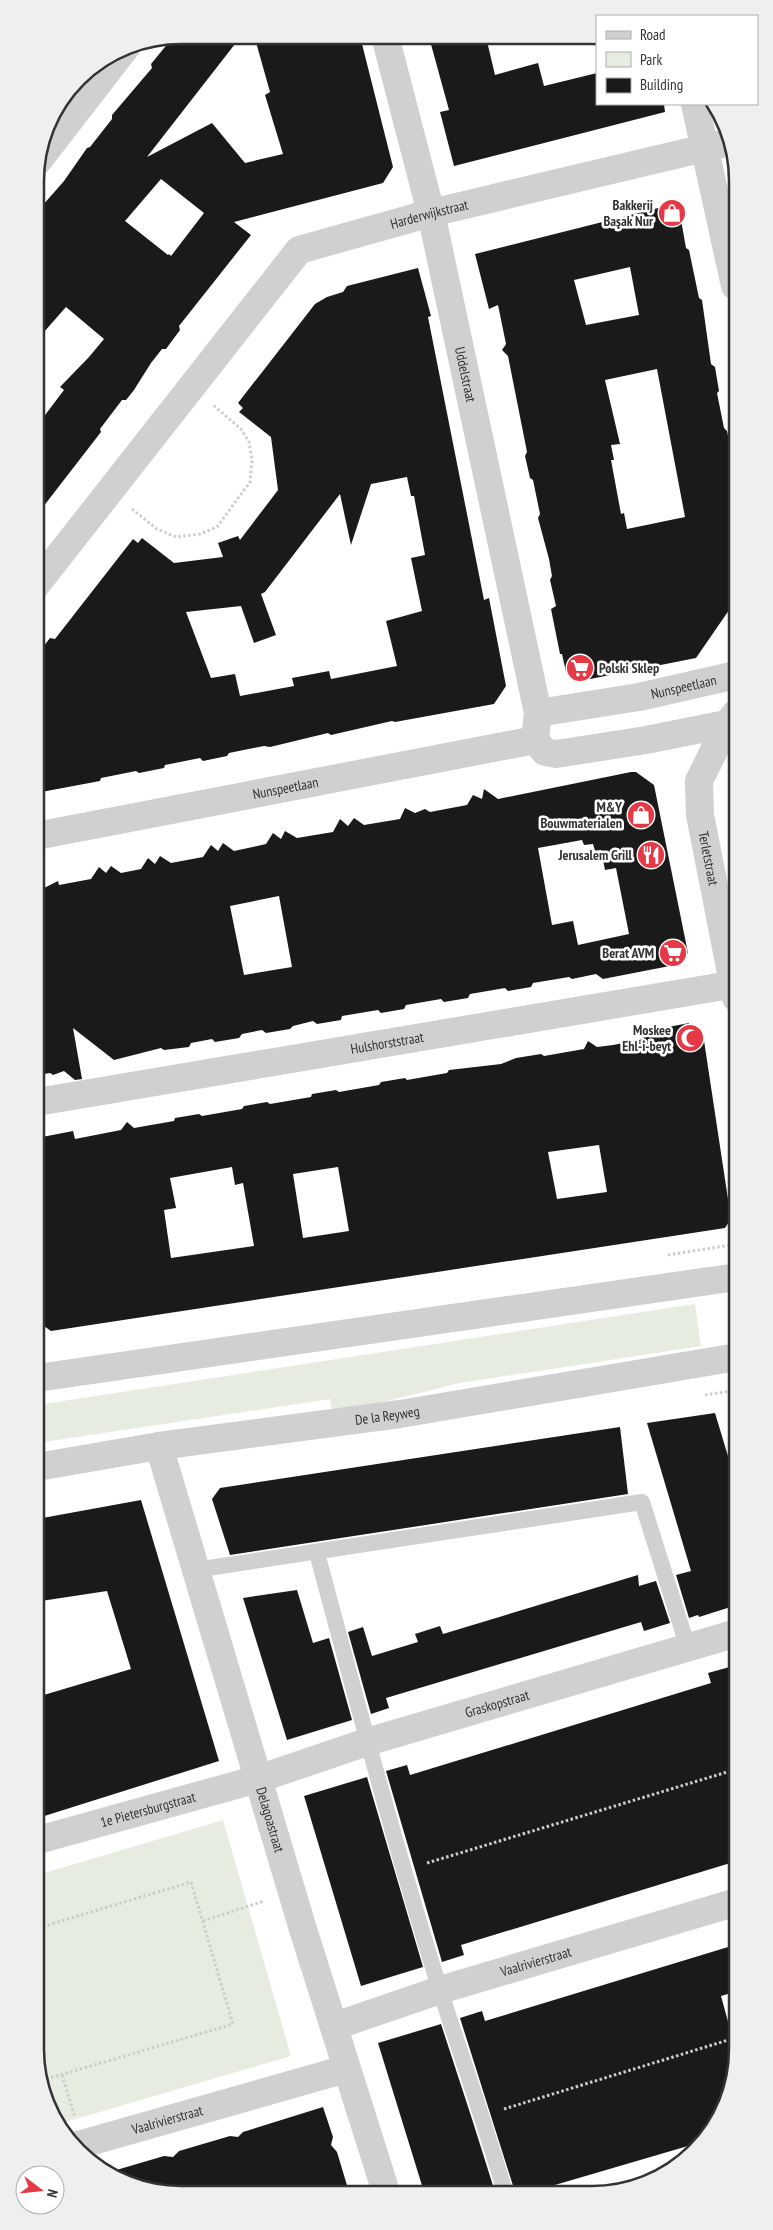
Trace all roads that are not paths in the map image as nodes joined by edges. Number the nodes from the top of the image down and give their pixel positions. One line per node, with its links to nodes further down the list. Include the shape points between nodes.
1 (387, 44): 6 (street, Uddelstraat)
2 (116, 60): 5 (street)
3 (696, 105): 4 (street)
4 (718, 145): 6 (street, Harderwijkstraat); 7 (street)
5 (47, 149)
6 (431, 213): 8 (street, Harderwijkstraat, via 299,250 110,491); 10 (street, Uddelstraat)
7 (729, 236)
8 (44, 568)
9 (729, 677): 10 (street, Nunspeetlaan, via 639,697)
10 (538, 713): 13 (street)
11 (729, 721): 13 (street, via 646,740 556,754 545,752)
12 (729, 727): 15 (street, Terletstraat, via 699,781 700,815)
13 (535, 740): 14 (street, Nunspeetlaan)
14 (44, 834)
15 (729, 959)
16 (729, 990): 17 (street, Hulshorststraat)
17 (44, 1101)
18 (729, 1278): 20 (street)
19 (729, 1358): 21 (street, De la Reyweg, via 400,1414)
20 (44, 1377)
21 (159, 1446): 22 (street, De la Reyweg); 24 (street, Delagoastraat)
22 (44, 1466)
23 (317, 1553): 24 (lane); 26 (lane, via 642,1502); 27 (lane)
24 (195, 1570): 28 (street, Delagoastraat)
25 (729, 1637): 26 (street, Graskopstraat)
26 (688, 1648): 27 (street, Graskopstraat)
27 (367, 1742): 28 (street, Graskopstraat); 31 (lane)
28 (258, 1779): 29 (street, 1e Pietersburgstraat); 32 (street, Delagoastraat)
29 (44, 1838)
30 (729, 1905): 31 (street, Vaalrivierstraat)
31 (440, 1990): 32 (street, Vaalrivierstraat); 36 (lane)
32 (335, 2026): 33 (street, Delagoastraat)
33 (346, 2069): 34 (street, Vaalrivierstraat); 35 (street, Delagoastraat)
34 (82, 2144)
35 (384, 2186)
36 (503, 2186)

